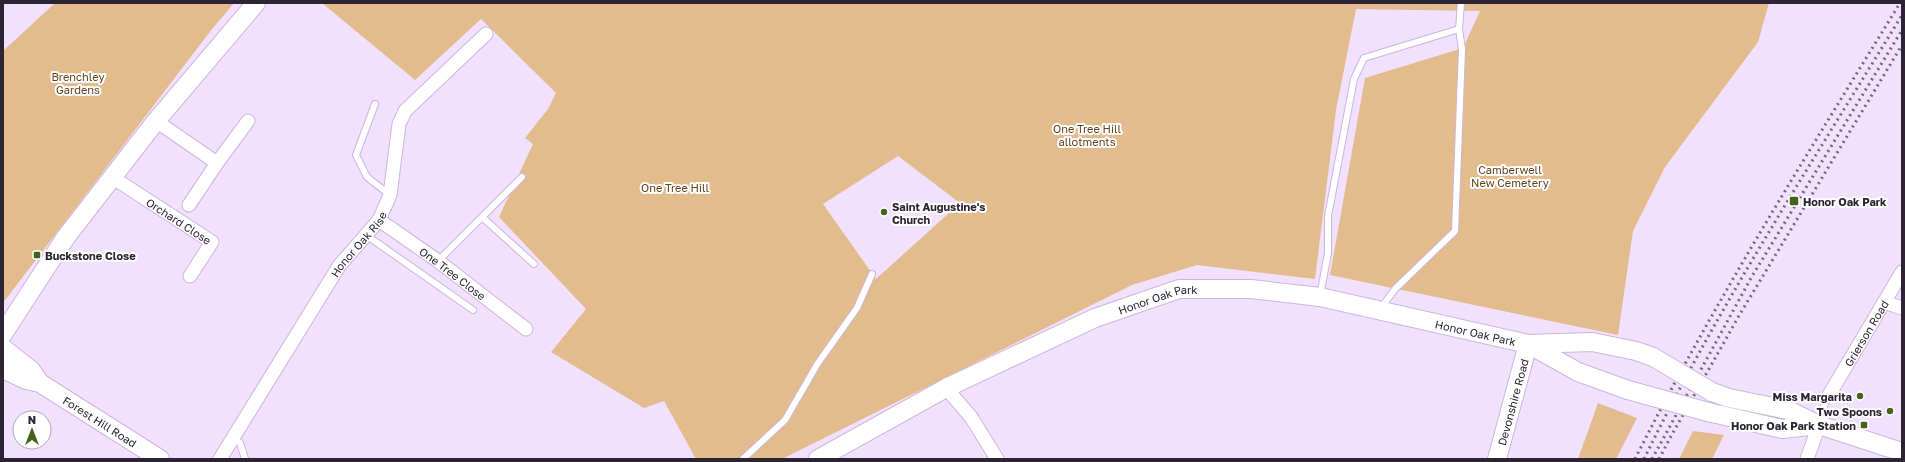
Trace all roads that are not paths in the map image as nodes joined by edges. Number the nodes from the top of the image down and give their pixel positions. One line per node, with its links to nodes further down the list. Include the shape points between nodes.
1 (256, 3): 6 (main road)
2 (1460, 3): 3 (lane)
3 (1459, 29): 21 (lane, via 1364,58 1354,79 1329,209 1328,253); 25 (lane, via 1462,49 1455,231 1395,289)
4 (486, 34): 11 (street, Honor Oak Rise, via 405,111 399,124)
5 (375, 104): 11 (lane, via 356,155 367,177)
6 (156, 121): 8 (street); 10 (main road)
7 (248, 121): 8 (street)
8 (217, 163): 12 (street)
9 (522, 177): 13 (lane)
10 (112, 178): 20 (street, Orchard Close, via 212,242); 27 (main road, via 66,237)
11 (390, 195): 14 (street, Honor Oak Rise)
12 (189, 205)
13 (482, 217): 16 (lane); 17 (lane)
14 (379, 220): 15 (street, Honor Oak Rise); 16 (street, One Tree Close)
15 (366, 236): 24 (lane); 34 (street, Honor Oak Rise, via 339,266)
16 (438, 261): 26 (street, One Tree Close)
17 (534, 264)
18 (1902, 272): 22 (street, Grierson Road)
19 (872, 274): 39 (lane, via 857,308 818,363 785,420)
20 (190, 276)
21 (1320, 297): 25 (main road, Honor Oak Park); 31 (main road, Honor Oak Park, via 1251,289 1179,289 1095,318)
22 (1884, 302): 23 (street); 32 (street, Grierson Road)
23 (1902, 308)
24 (472, 310)
25 (1378, 310): 28 (main road, Honor Oak Park)
26 (526, 329)
27 (3, 334)
28 (1528, 344): 33 (main road, Honor Oak Park, bridge, via 1578,372 1628,390 1782,429); 33 (main road, Honor Oak Park, bridge, via 1592,342 1636,351 1653,357 1712,392 1788,410); 42 (main road, Devonshire Road)
29 (3, 348): 30 (main road, Forest Hill Road)
30 (8, 369): 36 (main road, Forest Hill Road, via 26,380 40,383)
31 (946, 388): 40 (main road, Honor Oak Park); 41 (street, via 971,417)
32 (1829, 395): 33 (lane)
33 (1819, 426): 35 (main road, Honor Oak Park); 43 (street)
34 (233, 438): 37 (street, Honor Oak Rise); 38 (lane, via 240,443)
35 (1902, 452)
36 (160, 459)
37 (220, 459)
38 (245, 459)
39 (743, 459)
40 (818, 459)
41 (997, 459)
42 (1497, 459)
43 (1807, 459)

